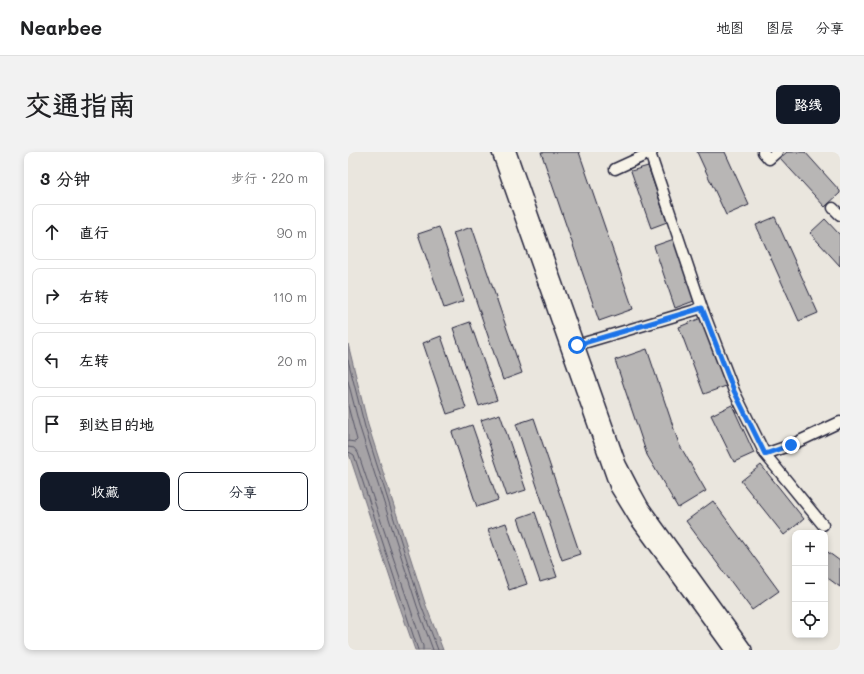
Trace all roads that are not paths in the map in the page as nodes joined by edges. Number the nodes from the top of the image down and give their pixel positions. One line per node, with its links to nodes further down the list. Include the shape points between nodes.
1 (499, 152): 12 (main road, via 617,487 636,518)
2 (510, 152): 8 (main road)
3 (651, 152): 6 (street); 7 (street)
4 (763, 152): 5 (street, via 769,159)
5 (776, 152)
6 (615, 169)
7 (702, 308): 8 (street); 10 (street, via 734,391)
8 (577, 345): 13 (main road, via 619,464 630,487)
9 (840, 422): 10 (street)
10 (765, 454): 11 (street)
11 (823, 525)
12 (732, 650)
13 (745, 650)

